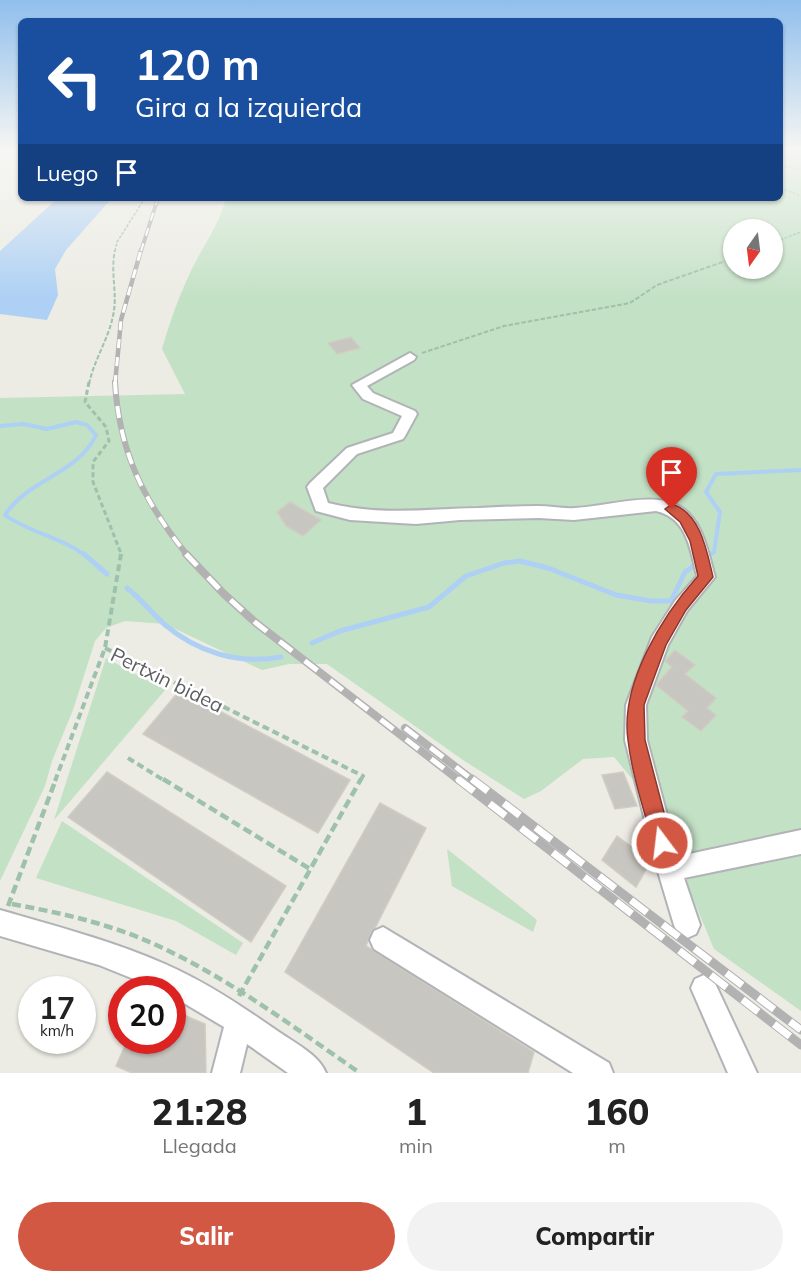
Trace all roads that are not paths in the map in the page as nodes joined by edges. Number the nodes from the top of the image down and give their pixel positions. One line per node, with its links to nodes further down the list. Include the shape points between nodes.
1 (410, 357): 3 (street, via 359,386 368,396 410,414 398,436 352,451 342,459 315,487 322,507 350,514 416,518 574,514 656,506 672,509 684,518 697,541 706,577 681,606 658,643 636,705 636,740)
2 (801, 842): 3 (street, via 689,866)
3 (668, 865): 5 (street)
4 (2, 918): 8 (street, via 159,975)
5 (687, 925)
6 (383, 940): 11 (street)
7 (704, 988): 12 (street)
8 (234, 1018): 9 (street); 10 (street)
9 (226, 1073)
10 (312, 1073)
11 (599, 1073)
12 (743, 1073)

